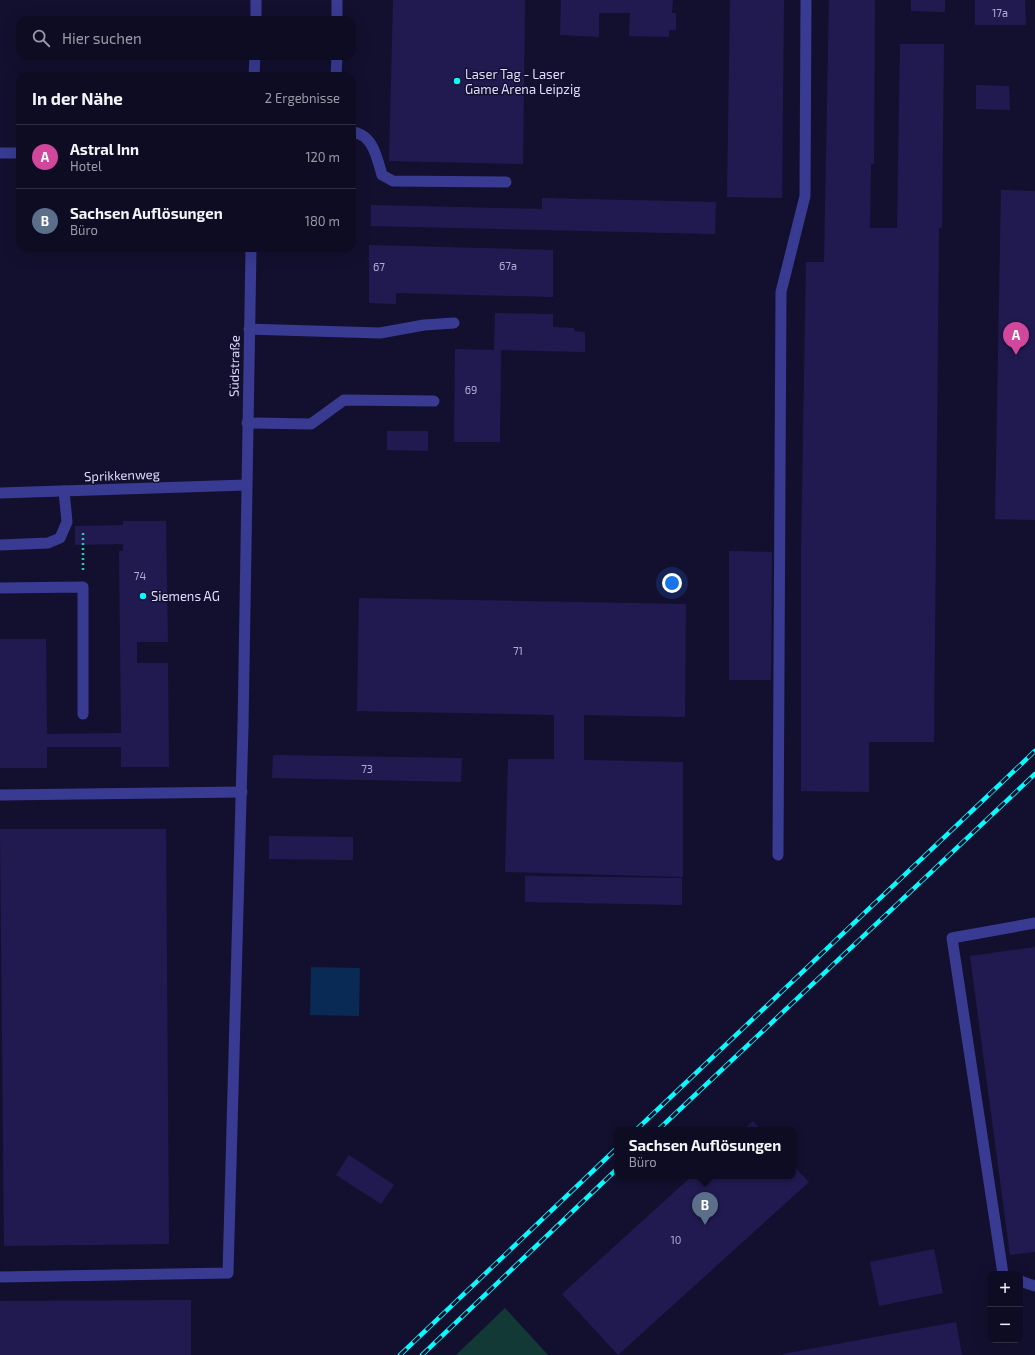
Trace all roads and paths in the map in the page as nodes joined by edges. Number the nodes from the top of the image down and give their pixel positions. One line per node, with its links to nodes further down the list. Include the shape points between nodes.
1 (256, 0): 4 (street)
2 (337, 0): 5 (street)
3 (806, 0): 29 (street, via 804,196 781,292)
4 (256, 16)
5 (337, 16)
6 (255, 60): 8 (street)
7 (337, 60): 9 (street)
8 (254, 72)
9 (336, 72)
10 (356, 133): 13 (street, via 370,142 382,175 393,181)
11 (0, 153): 12 (street)
12 (16, 153)
13 (506, 182)
14 (251, 252): 16 (street, Südstraße)
15 (454, 323): 16 (street, via 424,325 380,333)
16 (249, 329): 18 (street, Südstraße)
17 (434, 400): 18 (street, via 344,400 311,424)
18 (247, 423): 19 (street, Südstraße)
19 (246, 485): 20 (street, Sprikkenweg); 27 (street, Südstraße)
20 (64, 491): 21 (street, Sprikkenweg); 23 (street, via 67,522 60,538 48,543)
21 (0, 493)
22 (82, 526): 24 (path)
23 (0, 545)
24 (83, 587): 25 (street); 26 (street)
25 (0, 588)
26 (83, 714)
27 (242, 792): 28 (street); 32 (street, Südstraße, via 228,1273)
28 (0, 795)
29 (778, 855)
30 (1035, 923): 31 (street, via 952,938)
31 (1003, 1271)
32 (0, 1277)
33 (1023, 1281): 34 (street)
34 (1035, 1286)

